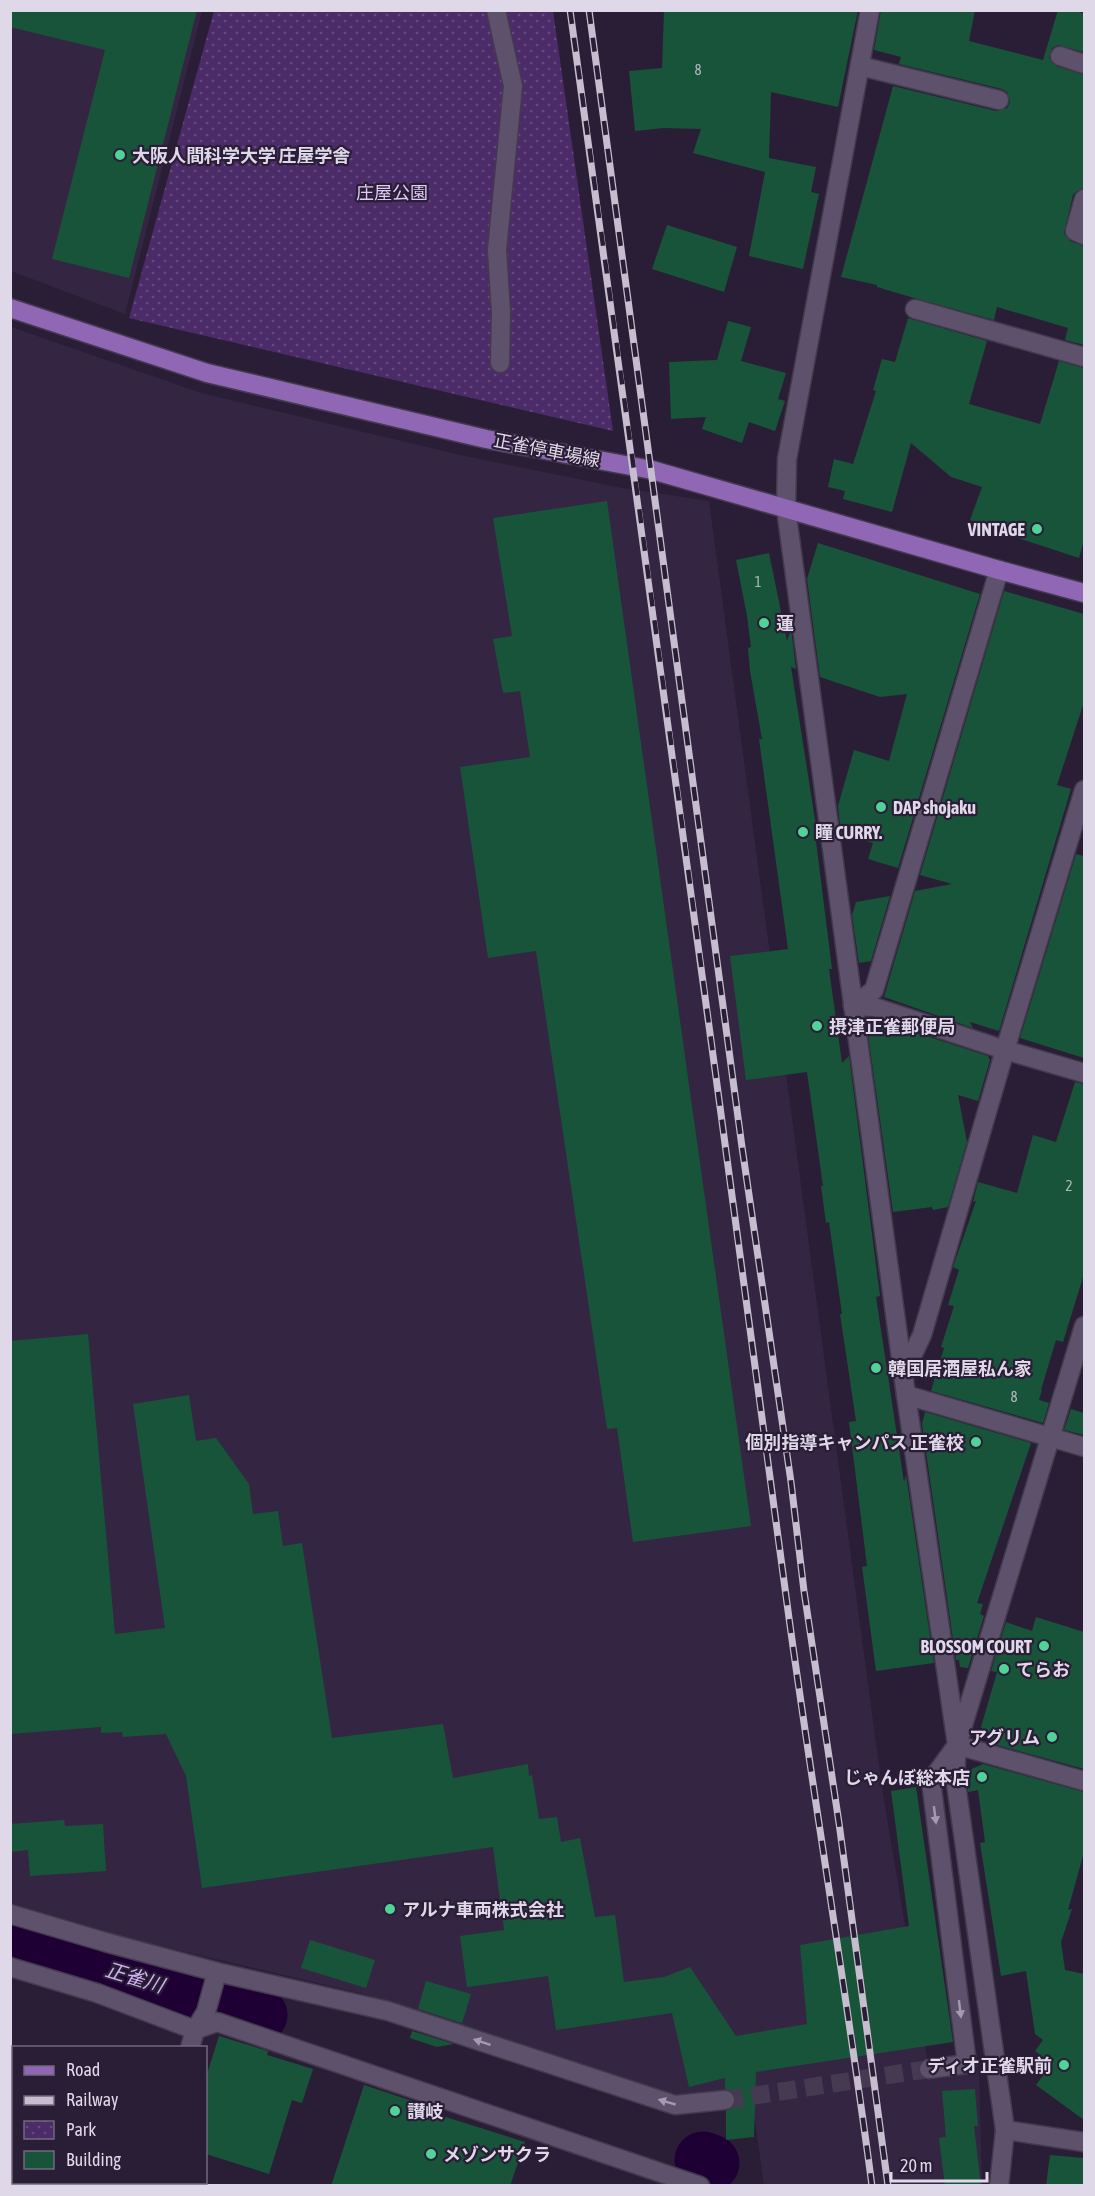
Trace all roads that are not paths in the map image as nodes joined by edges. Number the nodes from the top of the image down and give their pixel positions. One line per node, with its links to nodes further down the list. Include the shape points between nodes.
1 (496, 10): 12 (street, via 513,86 497,250)
2 (870, 10): 5 (street)
3 (1060, 56): 4 (street)
4 (1084, 64)
5 (860, 66): 6 (street); 13 (street, via 786,459)
6 (999, 100)
7 (1084, 199): 8 (street, via 1075,231)
8 (1084, 235)
9 (10, 308): 13 (main road, 正雀停車場線, via 207,373 486,439 652,470)
10 (915, 309): 11 (street)
11 (1084, 357)
12 (500, 363)
13 (786, 508): 14 (main road, 正雀停車場線); 17 (street)
14 (999, 570): 15 (main road, 正雀停車場線); 17 (street, via 874,990)
15 (1084, 593)
16 (1084, 790): 18 (street)
17 (853, 1006): 18 (street, via 874,1007); 21 (street)
18 (1005, 1050): 19 (street); 21 (street, via 922,1335)
19 (1084, 1073)
20 (1084, 1326): 23 (street)
21 (904, 1373): 22 (street)
22 (906, 1395): 23 (street); 25 (street)
23 (1051, 1437): 24 (street); 25 (street)
24 (1084, 1447)
25 (957, 1745): 26 (street); 31 (street, one-way to 31, via 931,1781 967,2064); 33 (street, via 955,1777)
26 (1084, 1781)
27 (10, 1914): 29 (street)
28 (10, 1967): 30 (street, via 97,1993)
29 (216, 1979): 30 (street); 32 (street, one-way to 29, via 675,2105 388,2011)
30 (193, 2039): 35 (street, via 217,2022)
31 (929, 2069)
32 (725, 2100)
33 (1005, 2130): 34 (street); 36 (street)
34 (1084, 2142)
35 (700, 2186)
36 (999, 2186)

